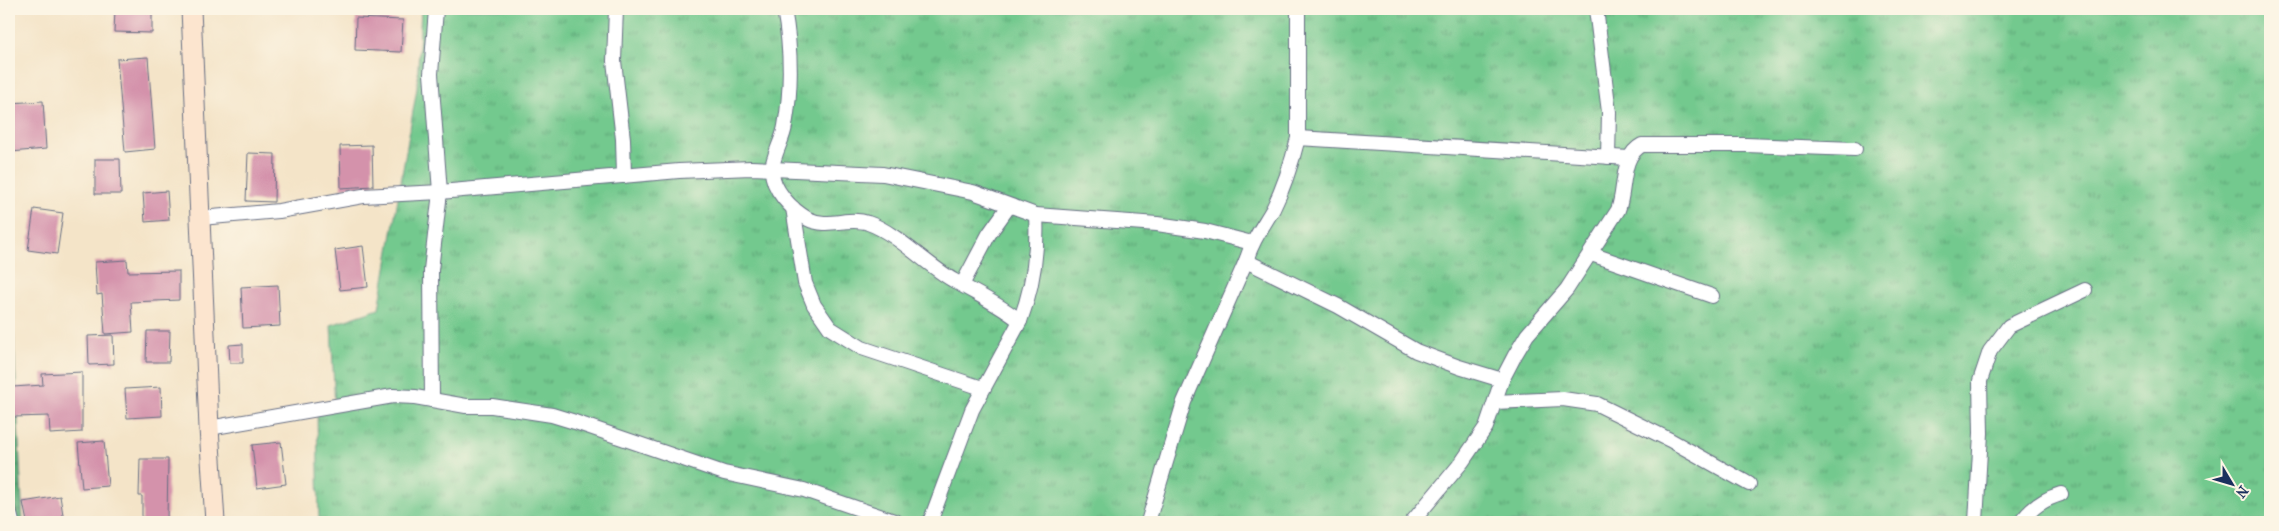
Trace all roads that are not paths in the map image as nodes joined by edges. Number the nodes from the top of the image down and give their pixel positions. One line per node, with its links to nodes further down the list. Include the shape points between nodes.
1 (191, 9): 17 (main road)
2 (436, 9): 13 (street, via 431,74)
3 (616, 9): 12 (street, via 614,61)
4 (784, 9): 11 (street, via 790,59 789,92 785,127)
5 (1298, 9): 7 (street)
6 (1596, 9): 9 (street, via 1609,112)
7 (1298, 138): 9 (street); 18 (street, via 1292,164 1273,208)
8 (1855, 149): 10 (street, via 1642,145 1634,149)
9 (1608, 157): 10 (street)
10 (1629, 158): 19 (street, via 1622,201)
11 (772, 170): 12 (street, via 679,171); 14 (street, via 883,174 973,192); 15 (street, via 778,191)
12 (624, 176): 13 (street)
13 (440, 192): 17 (street, via 363,196 279,211); 27 (street, via 431,270)
14 (1009, 206): 16 (street); 21 (street, via 989,234)
15 (793, 208): 21 (street, via 818,223 869,223); 26 (street, via 804,283 830,328 862,348)
16 (1036, 215): 18 (street, via 1157,224 1205,231); 24 (street, via 1038,239 1034,269)
17 (201, 218): 29 (main road)
18 (1252, 243): 20 (street)
19 (1591, 254): 23 (street); 25 (street, via 1528,335)
20 (1246, 261): 25 (street, via 1338,306 1416,350); 37 (street, via 1184,402)
21 (962, 285): 24 (street, via 1000,305)
22 (2085, 290): 39 (street, via 2009,326 1990,351 1980,382)
23 (1712, 296)
24 (1020, 321): 26 (street)
25 (1502, 380): 28 (street)
26 (982, 388): 36 (street)
27 (432, 400): 29 (street, via 393,396); 35 (street, via 552,415 724,473 804,490)
28 (1496, 402): 30 (street, via 1563,399 1596,404); 38 (street, via 1486,427 1462,462)
29 (209, 428): 34 (main road)
30 (1749, 484)
31 (2062, 494): 40 (street, via 2044,500 2027,513)
32 (9, 510): 33 (street)
33 (12, 522)
34 (215, 522)
35 (897, 522)
36 (930, 522)
37 (1148, 522)
38 (1412, 522)
39 (1979, 522)
40 (2022, 522)

